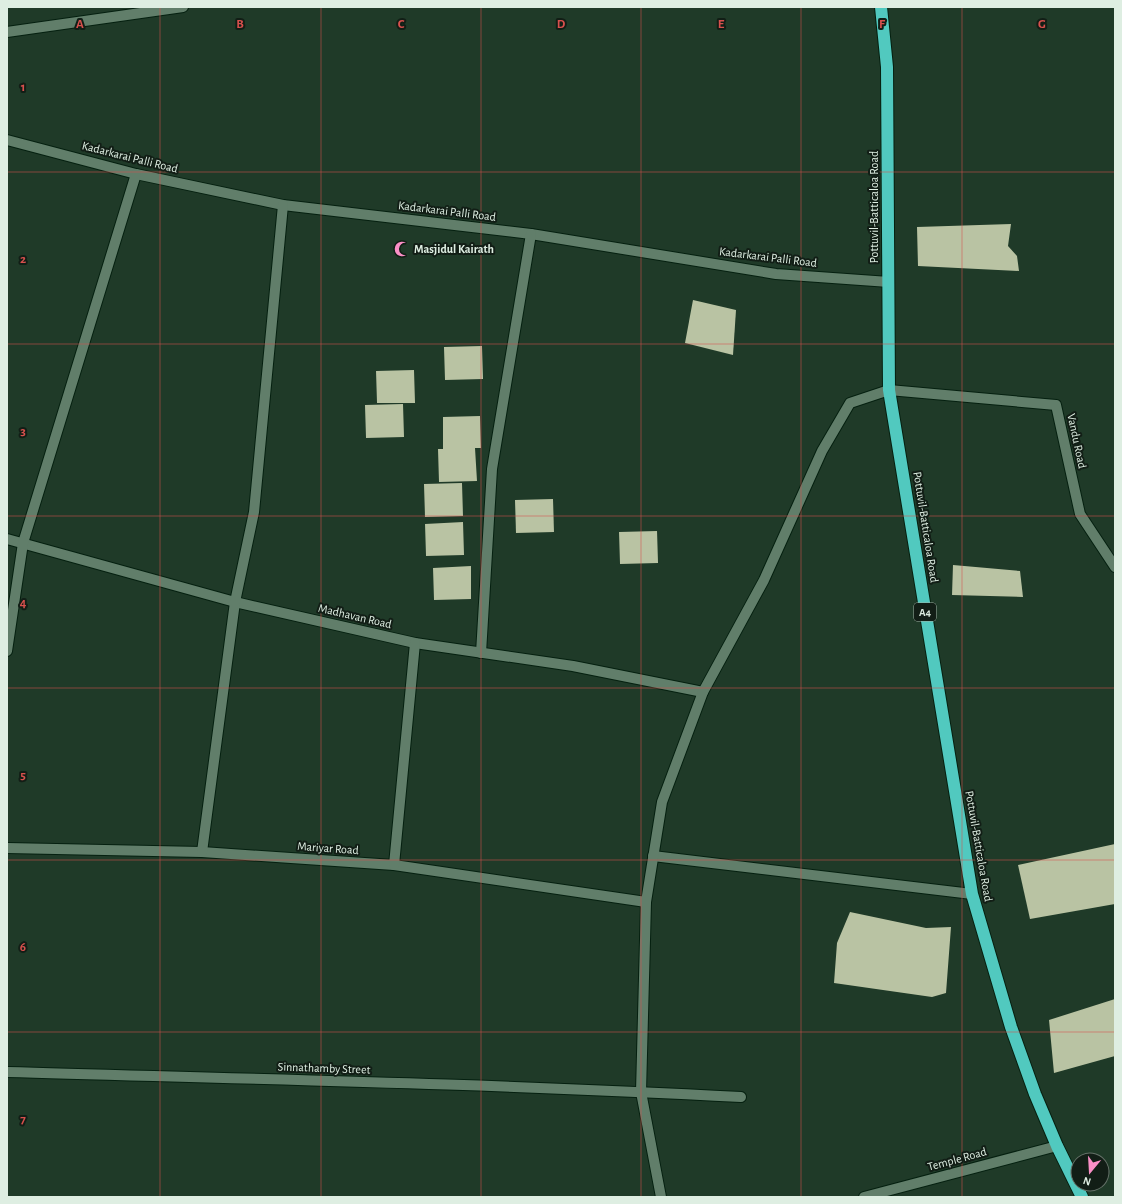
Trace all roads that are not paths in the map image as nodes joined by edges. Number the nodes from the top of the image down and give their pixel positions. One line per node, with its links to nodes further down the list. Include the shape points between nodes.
1 (183, 7): 3 (street)
2 (881, 7): 8 (highway, Pottuvil-Batticaloa Road / A4, via 887,67)
3 (7, 32)
4 (7, 140): 5 (street, Kadarkarai Palli Road)
5 (136, 174): 6 (street, Kadarkarai Palli Road); 11 (street)
6 (283, 205): 7 (street, Kadarkarai Palli Road); 13 (street, via 254,512)
7 (531, 234): 8 (street, Kadarkarai Palli Road, via 776,274); 16 (street, via 492,469)
8 (889, 282): 9 (highway, Pottuvil-Batticaloa Road / A4)
9 (889, 390): 12 (street, Vandu Road, via 1056,405 1080,514); 17 (street, via 850,403 822,450 764,580); 22 (highway, Pottuvil-Batticaloa Road / A4)
10 (7, 539): 11 (street, Madhavan Road)
11 (23, 543): 13 (street, Madhavan Road); 15 (street)
12 (1115, 567)
13 (235, 602): 14 (street, Madhavan Road); 19 (street)
14 (415, 644): 16 (street, Madhavan Road); 21 (street)
15 (7, 651)
16 (481, 653): 17 (street, Madhavan Road, via 573,666)
17 (703, 692): 20 (street, via 662,802)
18 (7, 848): 19 (street, Mariyar Road)
19 (202, 852): 21 (street, Mariyar Road)
20 (653, 856): 22 (street); 23 (street)
21 (394, 865): 23 (street, Mariyar Road)
22 (972, 894): 27 (highway, Pottuvil-Batticaloa Road / A4, via 1011,1027)
23 (646, 902): 25 (street)
24 (7, 1072): 25 (street, Sinnathamby Street)
25 (641, 1092): 26 (street, Sinnathamby Street); 28 (street)
26 (741, 1097)
27 (1057, 1146): 29 (street, Temple Road); 30 (highway, Pottuvil-Batticaloa Road / A4)
28 (662, 1197)
29 (864, 1197)
30 (1082, 1197)

